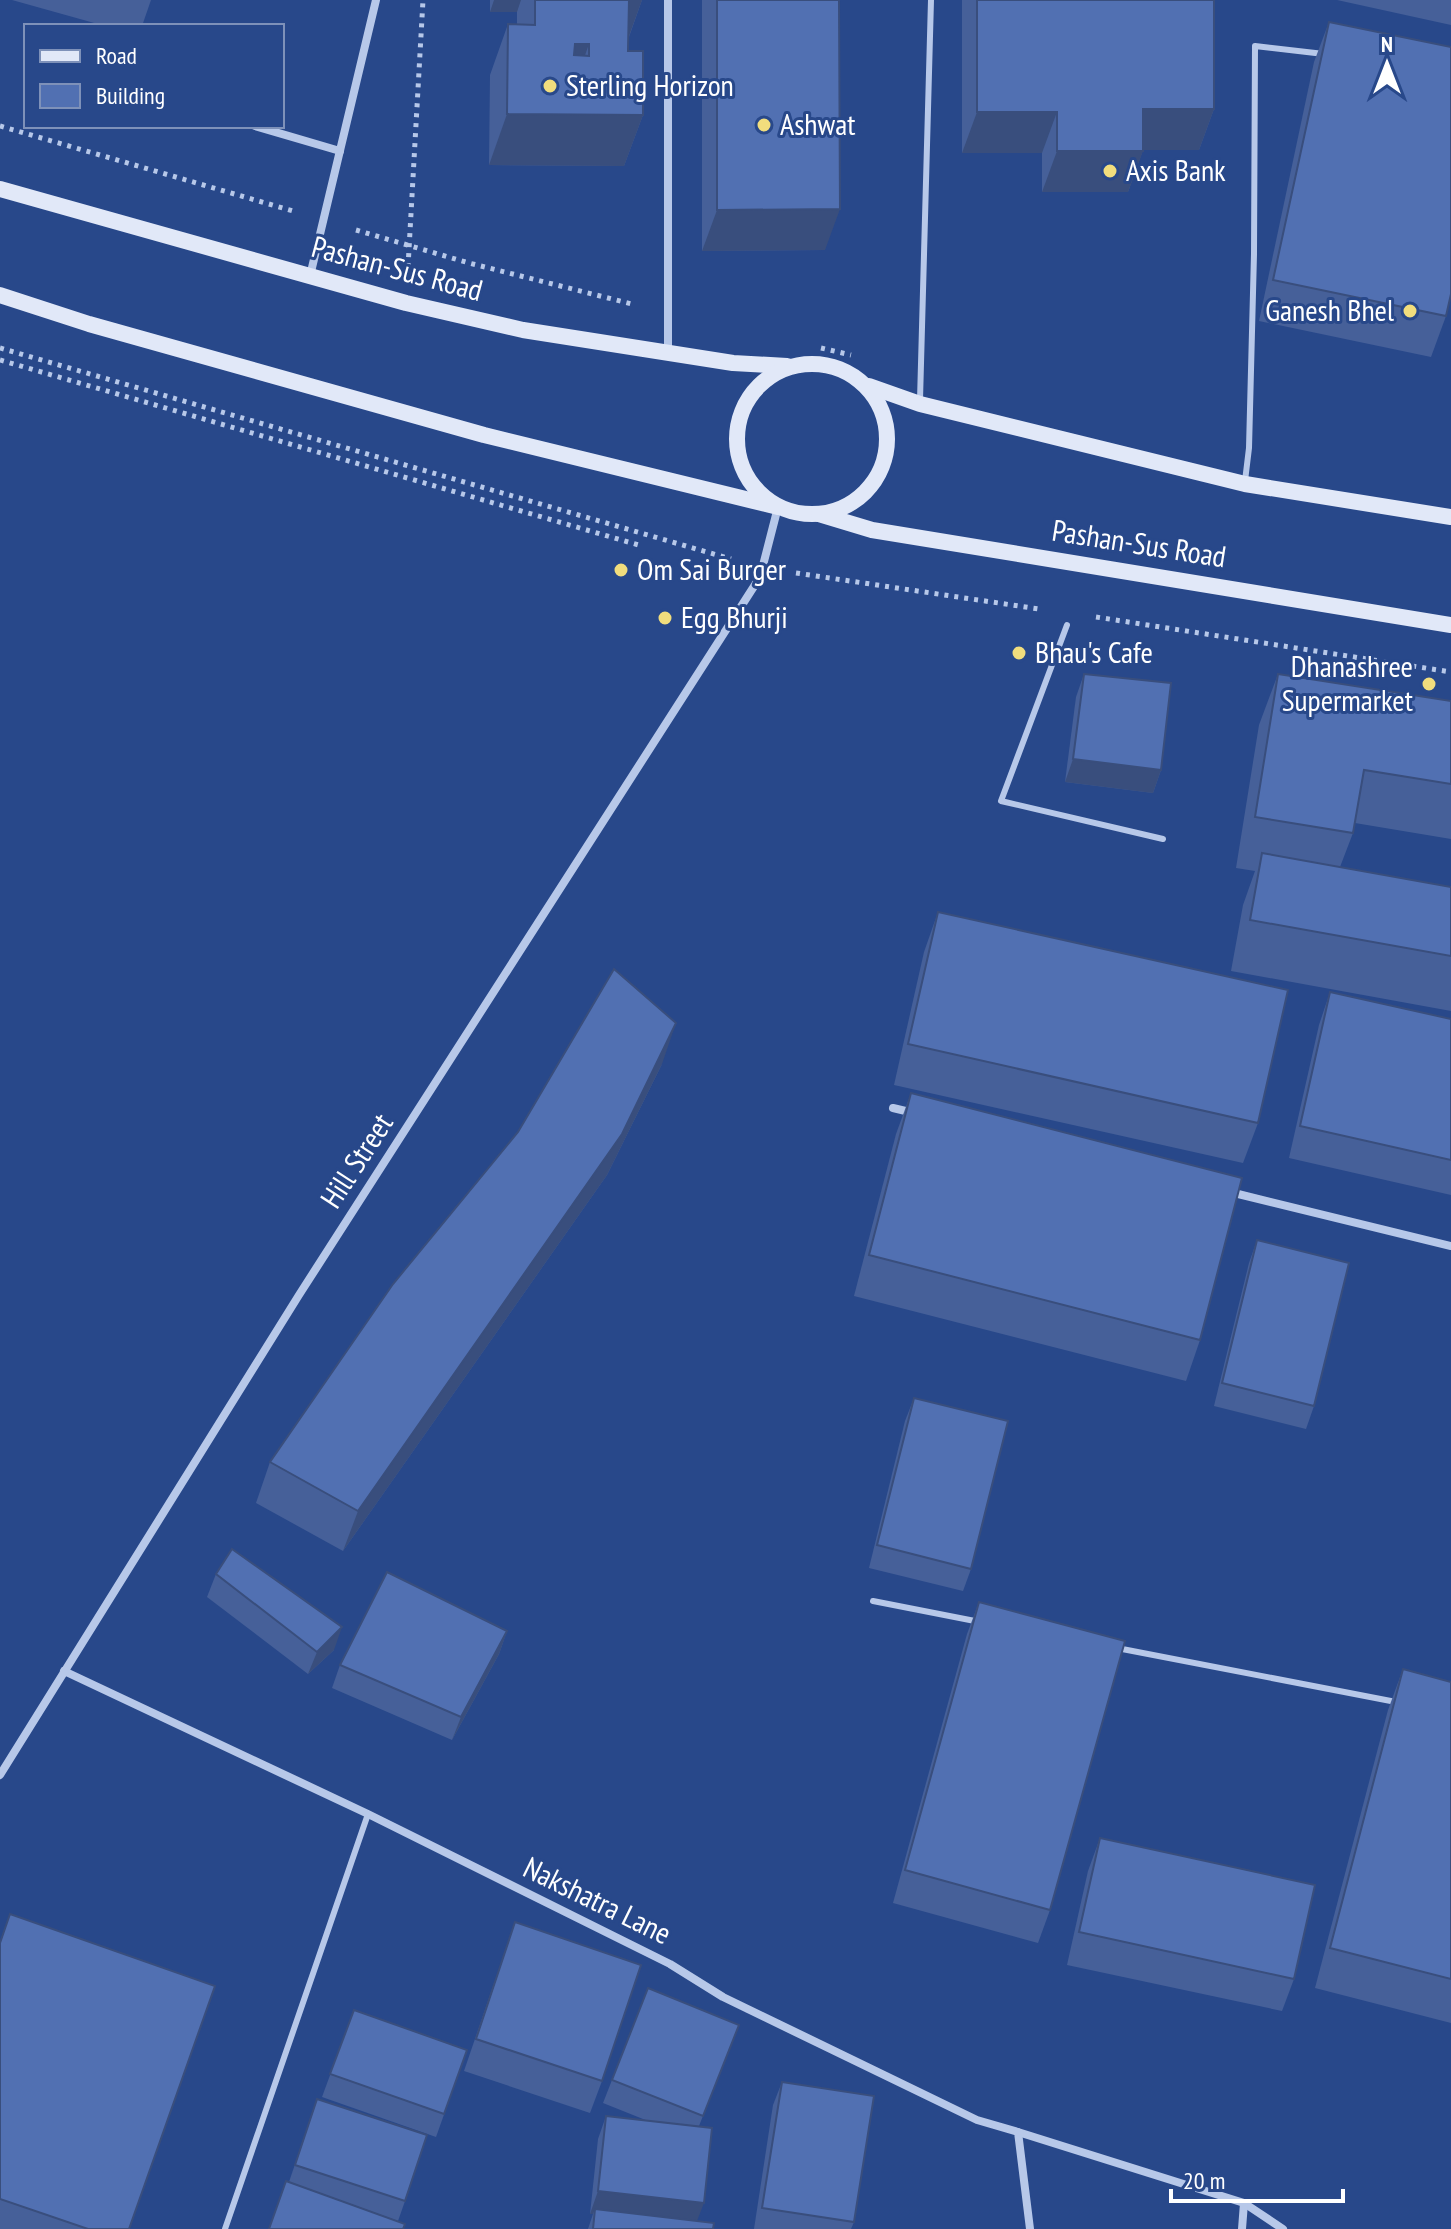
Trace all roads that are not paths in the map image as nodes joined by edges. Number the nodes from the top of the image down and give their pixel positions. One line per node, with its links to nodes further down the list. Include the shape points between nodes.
1 (376, 0): 6 (street)
2 (668, 0): 10 (street)
3 (931, 0): 13 (lane)
4 (1330, 54): 14 (lane, via 1255,46)
5 (262, 128): 6 (street)
6 (340, 151): 8 (street)
7 (0, 189): 8 (main road, Pashan-Sus Road)
8 (310, 277): 10 (main road, Pashan-Sus Road, via 523,330)
9 (0, 295): 15 (main road, via 484,435)
10 (668, 350): 11 (main road, Pashan-Sus Road, via 733,363)
11 (787, 366): 12 (main road, via 831,365); 15 (main road, via 757,385 739,416 737,451 751,484)
12 (869, 386): 13 (main road); 16 (main road, via 885,416 888,449 876,481 852,504)
13 (920, 404): 14 (main road)
14 (1245, 484): 17 (main road)
15 (778, 507): 16 (main road); 28 (street, Hill Street, via 761,572)
16 (819, 514): 19 (main road, Pashan-Sus Road, via 872,530)
17 (1451, 517)
18 (1067, 625): 20 (lane, via 1001,801)
19 (1451, 625)
20 (1163, 839)
21 (893, 1108): 22 (street)
22 (924, 1115)
23 (1218, 1189): 24 (street)
24 (1451, 1246)
25 (873, 1601): 26 (lane)
26 (996, 1625)
27 (1105, 1646): 29 (lane)
28 (64, 1671): 30 (street, Hill Street); 31 (street, Nakshatra Lane)
29 (1407, 1704)
30 (0, 1775)
31 (368, 1814): 32 (street, Nakshatra Lane, via 670,1964 723,1997 977,2120); 34 (lane)
32 (1018, 2132): 33 (street, Nakshatra Lane); 35 (street)
33 (1244, 2203): 36 (street); 37 (street, Nakshatra Lane)
34 (225, 2229)
35 (1030, 2229)
36 (1242, 2229)
37 (1283, 2229)

